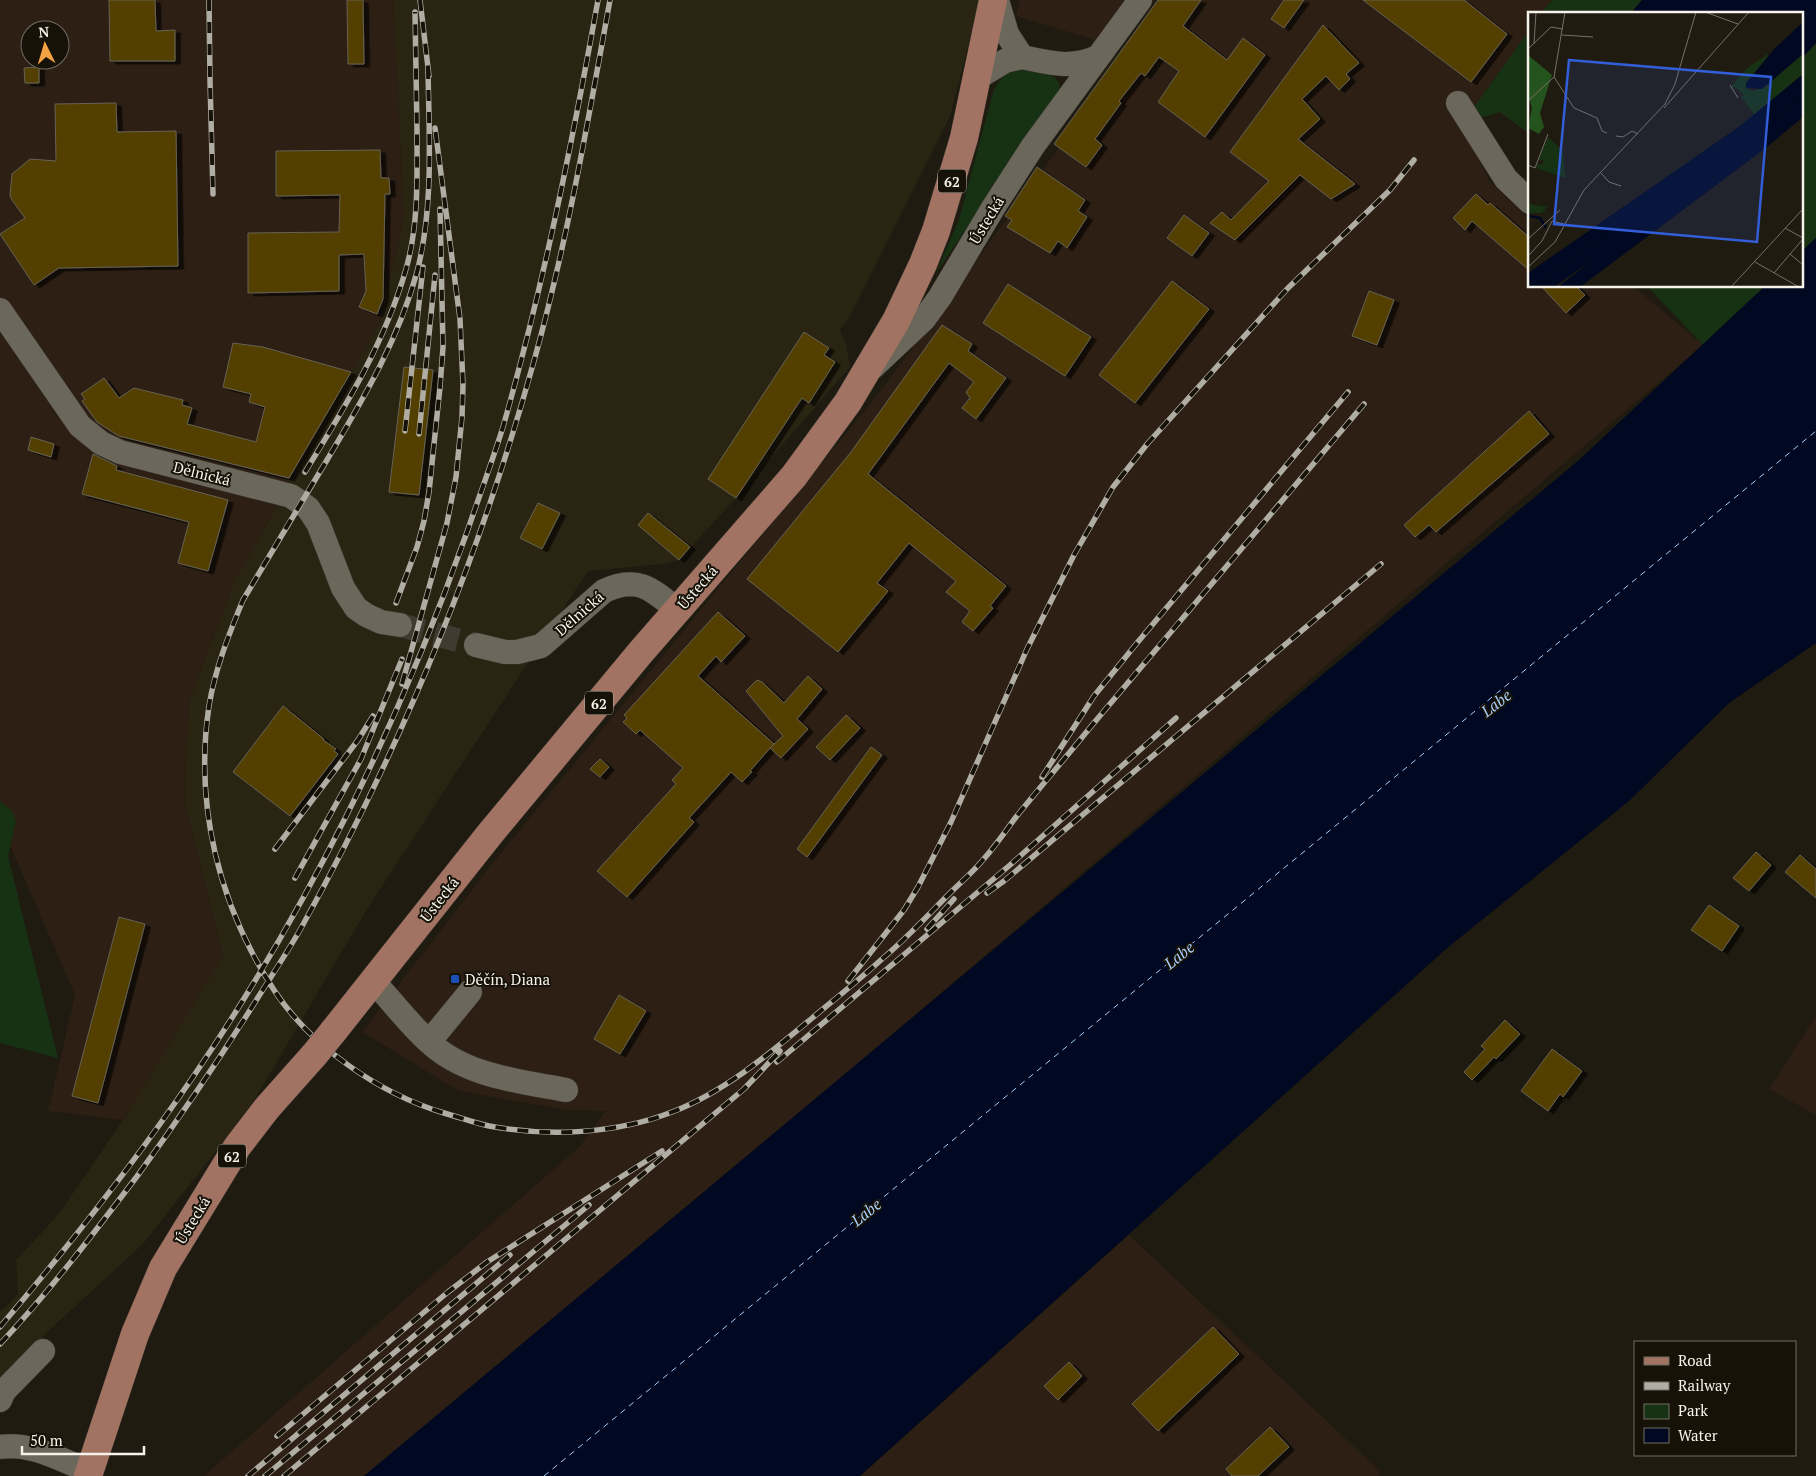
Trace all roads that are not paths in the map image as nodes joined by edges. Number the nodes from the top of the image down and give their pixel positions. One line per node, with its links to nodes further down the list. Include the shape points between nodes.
1 (993, 0): 6 (main road, Ústecká / 62)
2 (997, 0): 4 (street, via 1007,34)
3 (1140, 0): 5 (street, Ústecká)
4 (1022, 57): 5 (street, via 1057,64 1082,63); 6 (street, via 1005,61)
5 (1098, 57): 10 (street, Ústecká, via 1033,146 924,319)
6 (977, 78): 10 (main road, Ústecká / 62, via 964,138 936,231 896,321)
7 (1458, 103): 8 (street, via 1506,179)
8 (1528, 200)
9 (0, 310): 12 (street, Dělnická, via 80,426 101,443 120,452 296,499 308,508 318,523 344,588 356,608 381,622)
10 (866, 374): 11 (main road, Ústecká / 62, via 794,476)
11 (677, 610): 13 (street, Dělnická, via 638,584 616,585 604,591 541,646 511,652); 14 (main road, Ústecká / 62, via 489,835)
12 (400, 625)
13 (476, 645)
14 (374, 982): 16 (street); 21 (main road, Ústecká / 62, bridge, via 237,1147 164,1268 132,1342)
15 (470, 992): 16 (street)
16 (428, 1042): 17 (street, via 475,1070)
17 (566, 1090)
18 (43, 1351): 19 (street, via 4,1391)
19 (0, 1400)
20 (0, 1447): 21 (street, Ústecká, via 32,1448)
21 (89, 1473)

